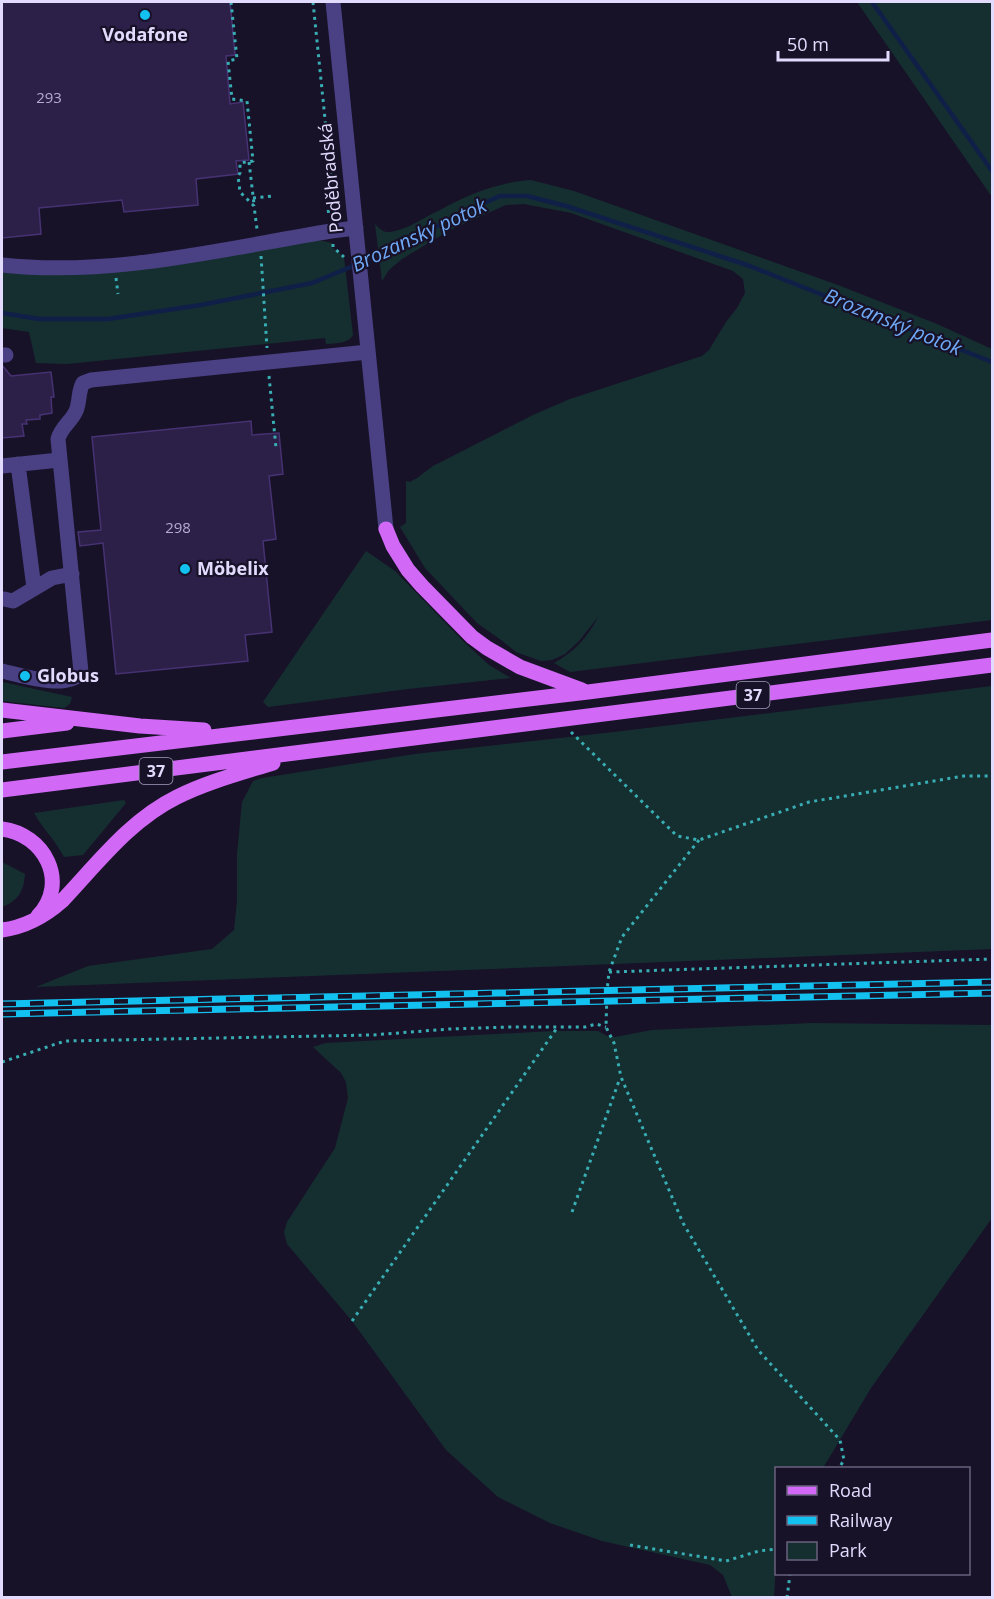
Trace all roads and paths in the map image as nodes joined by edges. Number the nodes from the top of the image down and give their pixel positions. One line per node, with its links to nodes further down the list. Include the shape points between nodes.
1 (231, 2): 4 (path, via 237,59 228,61 232,99 247,101 253,161)
2 (313, 2): 9 (path, via 333,197 328,208)
3 (333, 2): 8 (street, Poděbradská)
4 (249, 162): 6 (path); 7 (path, via 240,163 238,176 240,192)
5 (273, 196): 6 (path)
6 (253, 198): 7 (path)
7 (254, 206): 10 (path)
8 (356, 228): 9 (street); 11 (street, Poděbradská)
9 (330, 231): 10 (street); 11 (path, via 333,247)
10 (260, 243): 12 (street, via 115,265); 13 (path)
11 (352, 257): 14 (street, Poděbradská, via 361,278)
12 (2, 265)
13 (264, 303)
14 (368, 352): 15 (street, via 86,381 81,385 78,407 59,434); 18 (street, Poděbradská)
15 (59, 460): 16 (street); 19 (street)
16 (18, 465): 17 (street); 20 (street)
17 (2, 466)
18 (386, 529): 25 (main road, via 408,570 472,638 520,667)
19 (72, 574): 20 (street, via 52,578); 24 (street, via 81,672 77,678 47,681)
20 (34, 588): 21 (street, via 17,599)
21 (2, 600)
22 (993, 640): 25 (main road, 37)
23 (993, 665): 28 (main road, 37)
24 (2, 671)
25 (588, 692): 30 (main road, 37)
26 (2, 710): 27 (main road)
27 (91, 720): 29 (main road); 30 (main road)
28 (559, 720): 31 (main road, 37); 36 (path, via 676,836)
29 (2, 731)
30 (244, 732): 32 (main road, 37)
31 (310, 752): 34 (main road, 37); 37 (main road, via 208,784 161,806 133,827 56,907)
32 (2, 762)
33 (993, 776): 36 (path, via 964,776 809,802)
34 (2, 790)
35 (2, 829): 37 (main road, via 17,832 34,843 47,858 52,876 46,905 39,915)
36 (699, 840): 40 (path, via 622,937)
37 (17, 928): 38 (main road)
38 (2, 930)
39 (993, 959): 40 (path)
40 (609, 972): 41 (path)
41 (606, 1027): 42 (path, via 596,1024); 44 (path)
42 (557, 1028): 43 (path, via 65,1041); 46 (path)
43 (2, 1062)
44 (621, 1076): 45 (path); 47 (path, via 683,1223 758,1350 840,1440 844,1460)
45 (572, 1212)
46 (352, 1321)
47 (840, 1467)
48 (630, 1545): 49 (path, via 726,1561)
49 (775, 1549)
50 (790, 1575): 51 (path)
51 (787, 1598)

